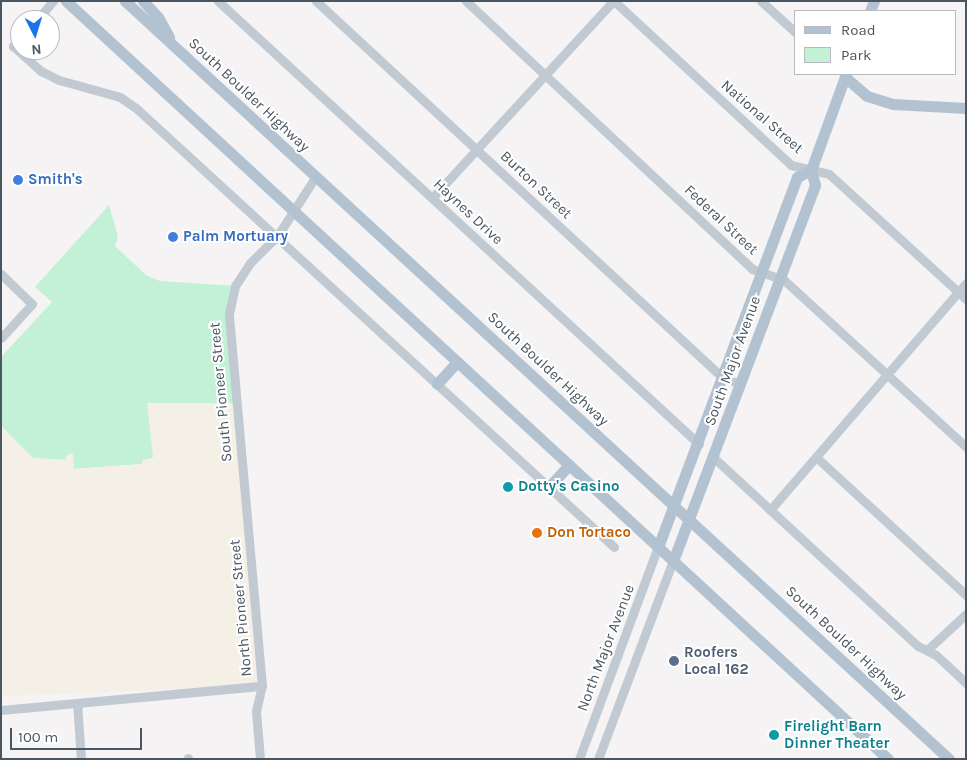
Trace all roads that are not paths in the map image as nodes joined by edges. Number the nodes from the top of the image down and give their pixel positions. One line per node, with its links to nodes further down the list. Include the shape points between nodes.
1 (66, 1): 19 (main road)
2 (125, 1): 10 (main road, South Boulder Highway)
3 (143, 1): 10 (main road, via 158,17)
4 (218, 1): 18 (street, Haynes Drive)
5 (316, 1): 15 (street, Burton Street)
6 (466, 1): 12 (street, Federal Street)
7 (613, 1): 12 (street); 16 (street, National Street, via 791,165)
8 (761, 1): 9 (street)
9 (794, 31)
10 (173, 45): 17 (main road, South Boulder Highway)
11 (29, 60): 20 (street, via 59,80 120,97 136,108)
12 (545, 74): 15 (street); 21 (street, Federal Street, via 752,269)
13 (844, 75): 14 (main road, via 867,96 893,104); 16 (main road, South Major Avenue)
14 (966, 108)
15 (477, 149): 18 (street); 30 (street, Burton Street)
16 (811, 170): 21 (main road, South Major Avenue, via 797,177); 23 (main road, South Major Avenue, via 815,185); 25 (street, National Street, via 829,174)
17 (316, 176): 19 (street, South Pioneer Street); 39 (main road, South Boulder Highway)
18 (432, 198): 33 (street, Haynes Drive)
19 (293, 211): 20 (street, South Pioneer Street); 28 (main road)
20 (278, 235): 31 (street); 41 (street, South Pioneer Street, via 250,264 235,286 229,314)
21 (763, 270): 23 (street, Federal Street); 30 (main road, South Major Avenue)
22 (1, 274): 27 (street, via 32,304)
23 (780, 278): 29 (street, Federal Street); 32 (main road, South Major Avenue)
24 (966, 282): 25 (street)
25 (958, 292): 26 (street, National Street); 29 (street)
26 (966, 299)
27 (1, 338)
28 (457, 362): 31 (main road); 37 (main road)
29 (887, 374): 34 (street, Federal Street); 36 (street)
30 (723, 378): 32 (street, Burton Street); 33 (main road, South Major Avenue)
31 (437, 384): 38 (street)
32 (740, 384): 35 (main road, South Major Avenue)
33 (699, 444): 39 (main road, South Major Avenue)
34 (966, 447)
35 (713, 457): 40 (street); 42 (main road, South Major Avenue)
36 (816, 457): 40 (street); 46 (street)
37 (569, 465): 38 (main road); 44 (main road)
38 (548, 487): 43 (street)
39 (674, 504): 42 (main road, South Boulder Highway); 44 (main road, South Major Avenue)
40 (770, 510): 48 (street)
41 (246, 514): 50 (street, North Pioneer Street)
42 (688, 518): 45 (main road, South Major Avenue); 58 (main road, South Boulder Highway)
43 (614, 547)
44 (658, 547): 45 (main road); 55 (street, North Major Avenue)
45 (672, 561): 56 (street, North Major Avenue); 57 (main road)
46 (966, 595)
47 (966, 614): 48 (street)
48 (927, 650): 49 (street)
49 (966, 683)
50 (262, 686): 51 (street); 54 (street, North Pioneer Street, via 256,711)
51 (77, 703): 52 (street); 53 (street)
52 (1, 710)
53 (82, 759)
54 (260, 759)
55 (579, 759)
56 (598, 759)
57 (888, 759)
58 (949, 759)

